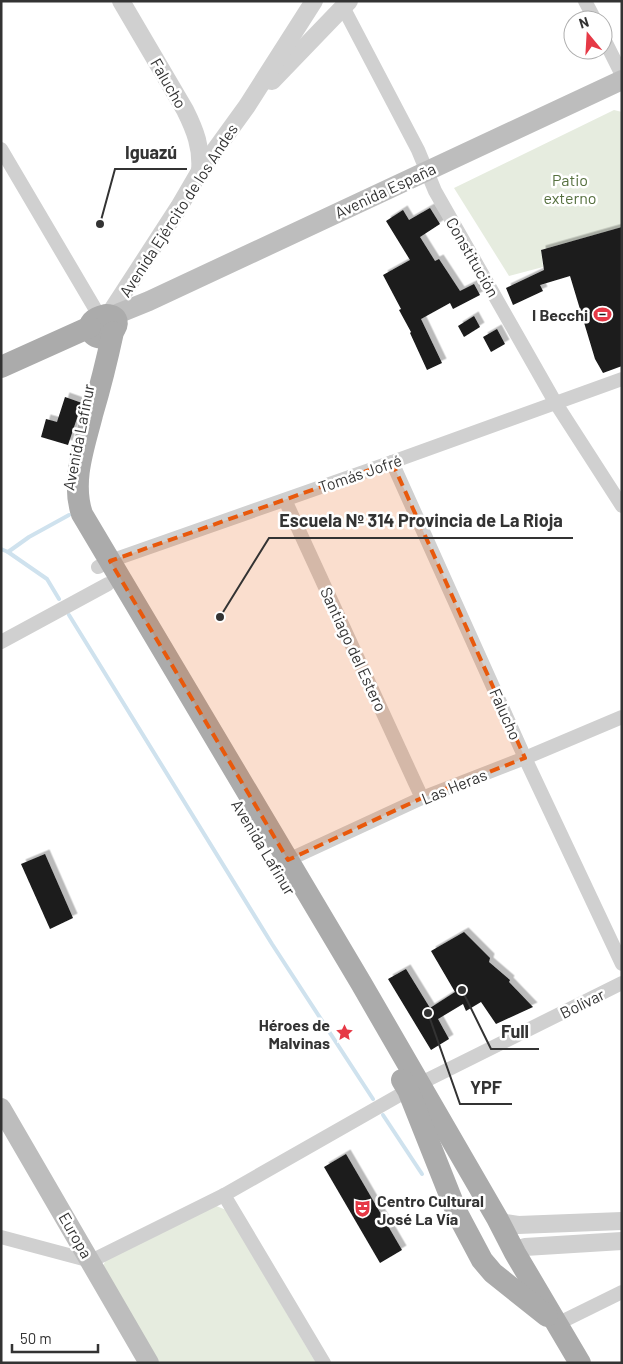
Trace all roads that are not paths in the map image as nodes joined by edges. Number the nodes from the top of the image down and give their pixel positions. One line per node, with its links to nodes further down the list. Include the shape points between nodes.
1 (121, 1): 9 (street, Falucho, via 192,124 200,149)
2 (314, 1): 7 (street, Avenida Ejército de los Andes)
3 (344, 3): 7 (street, Avenida Ejército de los Andes); 10 (street, Constitución)
4 (613, 57): 5 (street)
5 (622, 75)
6 (622, 80): 10 (main road, Avenida España)
7 (247, 106): 9 (street, Avenida Ejército de los Andes)
8 (1, 149): 11 (street)
9 (200, 171): 11 (street, Avenida Ejército de los Andes)
10 (427, 171): 11 (main road, Avenida España); 14 (street, Constitución, via 435,191)
11 (106, 324): 12 (main road, Avenida España); 18 (main road, Avenida Lafinur, via 108,353 80,465 78,488 82,514)
12 (1, 366)
13 (622, 379): 14 (street, Tomás Jofré)
14 (555, 402): 15 (street, Tomás Jofré); 17 (street, Constitución)
15 (392, 462): 16 (street, Tomás Jofré); 21 (street, Falucho)
16 (285, 500): 18 (street, Tomás Jofré); 22 (street, Santiago del Estero)
17 (622, 506)
18 (105, 571): 19 (street, Tomás Jofré); 23 (main road, Avenida Lafinur); 26 (main road, Avenida Lafinur)
19 (1, 642)
20 (622, 717): 21 (street, Las Heras)
21 (525, 758): 22 (street, Las Heras); 24 (street, Falucho)
22 (422, 798): 23 (street, Las Heras)
23 (288, 860): 26 (main road, Avenida Lafinur, via 361,983)
24 (622, 964)
25 (622, 983): 26 (street, Bolívar)
26 (413, 1087): 28 (main road, Avenida Lafinur); 29 (street, Bolívar); 30 (main road, Avenida Lafinur)
27 (1, 1108): 37 (main road, Europa)
28 (480, 1190): 30 (main road, via 470,1188 460,1192); 31 (main road, Avenida Lafinur)
29 (224, 1195): 37 (street, Bolívar); 41 (street)
30 (457, 1213): 35 (main road, Avenida Lafinur)
31 (497, 1218): 32 (street, via 518,1225); 36 (main road, Avenida Lafinur)
32 (622, 1221)
33 (1, 1237): 37 (street)
34 (622, 1241): 36 (street, via 525,1247)
35 (478, 1252): 36 (main road, via 494,1262 504,1261); 39 (main road, Avenida Lafinur, via 493,1273)
36 (515, 1252): 39 (main road, Avenida Lafinur)
37 (91, 1261): 40 (main road, Europa)
38 (622, 1292): 39 (street)
39 (557, 1324): 42 (main road, Avenida Lafinur)
40 (149, 1363)
41 (324, 1363)
42 (580, 1363)

